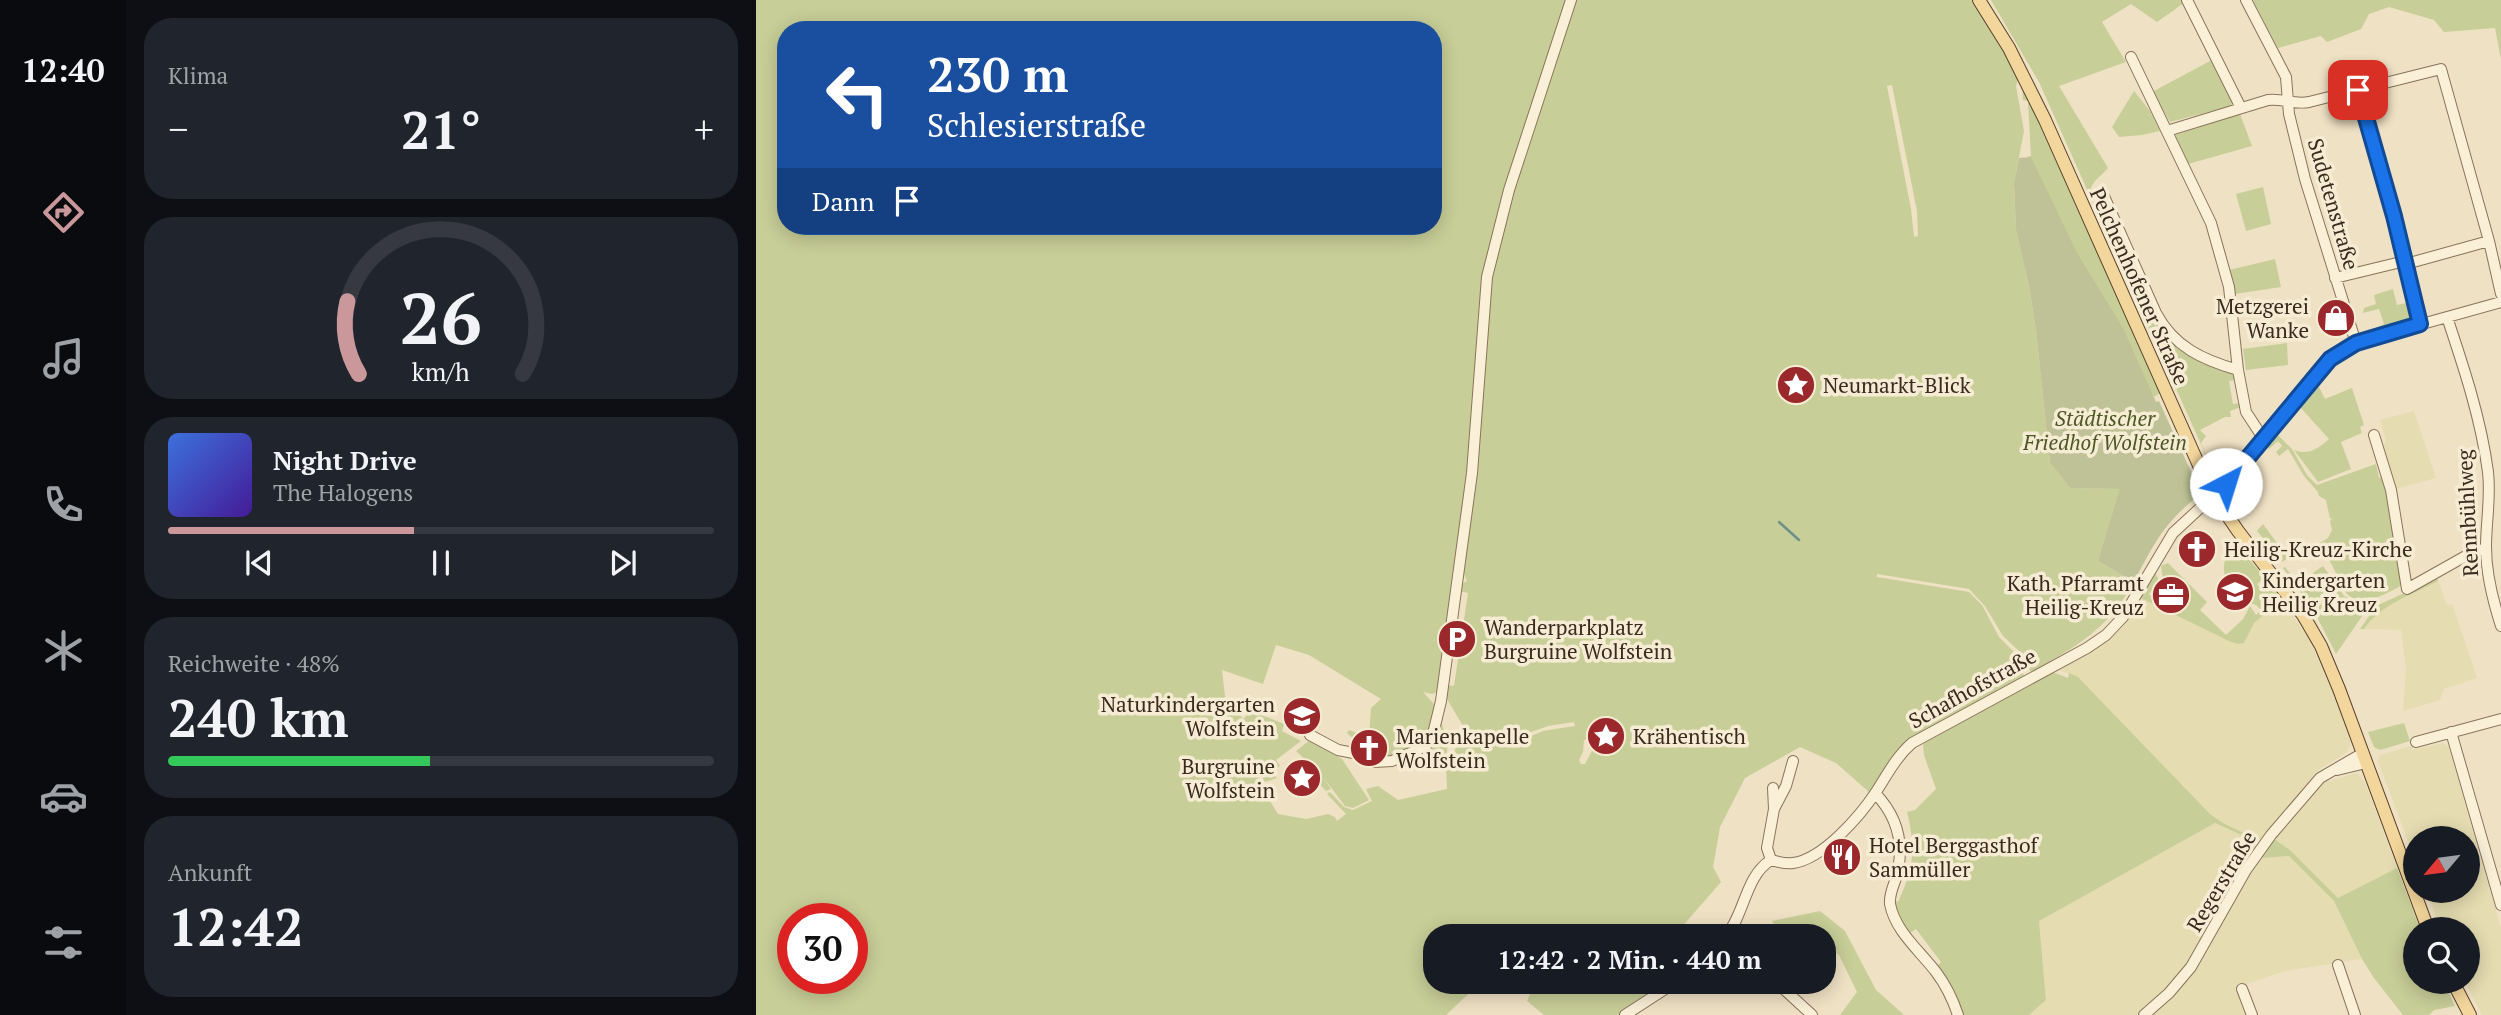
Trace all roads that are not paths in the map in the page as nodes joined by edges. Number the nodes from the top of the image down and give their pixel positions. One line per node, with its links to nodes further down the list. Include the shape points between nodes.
1 (1571, 0): 29 (street, via 1509,190 1487,277 1472,473 1432,737 1426,746 1405,757 1374,762)
2 (1979, 0): 24 (main road, Pelchenhofener Straße, via 2014,58 2073,182)
3 (2187, 0): 8 (street)
4 (2246, 0): 7 (street, Sudetenstraße, via 2286,77)
5 (2131, 57): 9 (street)
6 (2358, 90): 7 (street); 11 (street, via 2441,69); 12 (street)
7 (2287, 103): 8 (street, via 2273,99); 13 (street, Sudetenstraße)
8 (2241, 108): 9 (street)
9 (2167, 131): 19 (street, via 2217,239 2229,287)
10 (2103, 194): 19 (street, via 2161,322 2190,352)
11 (2489, 241): 12 (street); 14 (street)
12 (2406, 263): 13 (street); 17 (street)
13 (2336, 278): 18 (street, Sudetenstraße)
14 (2501, 295)
15 (2501, 302): 16 (street, Schafhofstraße)
16 (2448, 317): 17 (street, Schafhofstraße); 23 (street, Rennbühlweg, via 2473,398)
17 (2420, 324): 18 (street, Schafhofstraße)
18 (2356, 343): 21 (street, Schafhofstraße, via 2323,365)
19 (2238, 370): 21 (street, via 2246,412)
20 (2374, 435): 25 (street, via 2391,490 2407,589)
21 (2263, 438): 24 (street, Schafhofstraße)
22 (2501, 484): 23 (street)
23 (2489, 488): 25 (street, Rennbühlweg)
24 (2213, 496): 31 (main road, Pelchenhofener Straße, via 2312,628); 34 (street, Schafhofstraße, via 2173,533 2132,605 2106,635 1912,743)
25 (2486, 548): 26 (street, Rennbühlweg)
26 (2501, 626)
27 (2501, 719): 28 (street)
28 (2451, 732): 30 (street); 37 (street)
29 (1310, 735)
30 (2416, 742)
31 (2365, 758): 38 (main road, Pelchenhofener Straße); 48 (street, Regerstraße, via 2317,781 2246,870 2191,967)
32 (1793, 761): 35 (street)
33 (1773, 788): 35 (street)
34 (1875, 793): 36 (street, Schafhofstraße, via 1852,822 1821,849 1793,863); 47 (street, via 1893,818 1901,840 1890,895 1892,911 1941,979)
35 (1774, 809): 36 (street, via 1768,840)
36 (1771, 860): 39 (street, via 1757,874)
37 (2501, 905)
38 (2424, 917)
39 (1734, 924)
40 (2338, 965): 50 (street)
41 (2242, 989): 49 (street)
42 (1657, 994): 45 (street)
43 (1789, 994): 46 (street)
44 (2459, 994): 51 (main road)
45 (1625, 1015)
46 (1812, 1015)
47 (1958, 1015)
48 (2144, 1015)
49 (2252, 1015)
50 (2355, 1015)
51 (2470, 1015)

